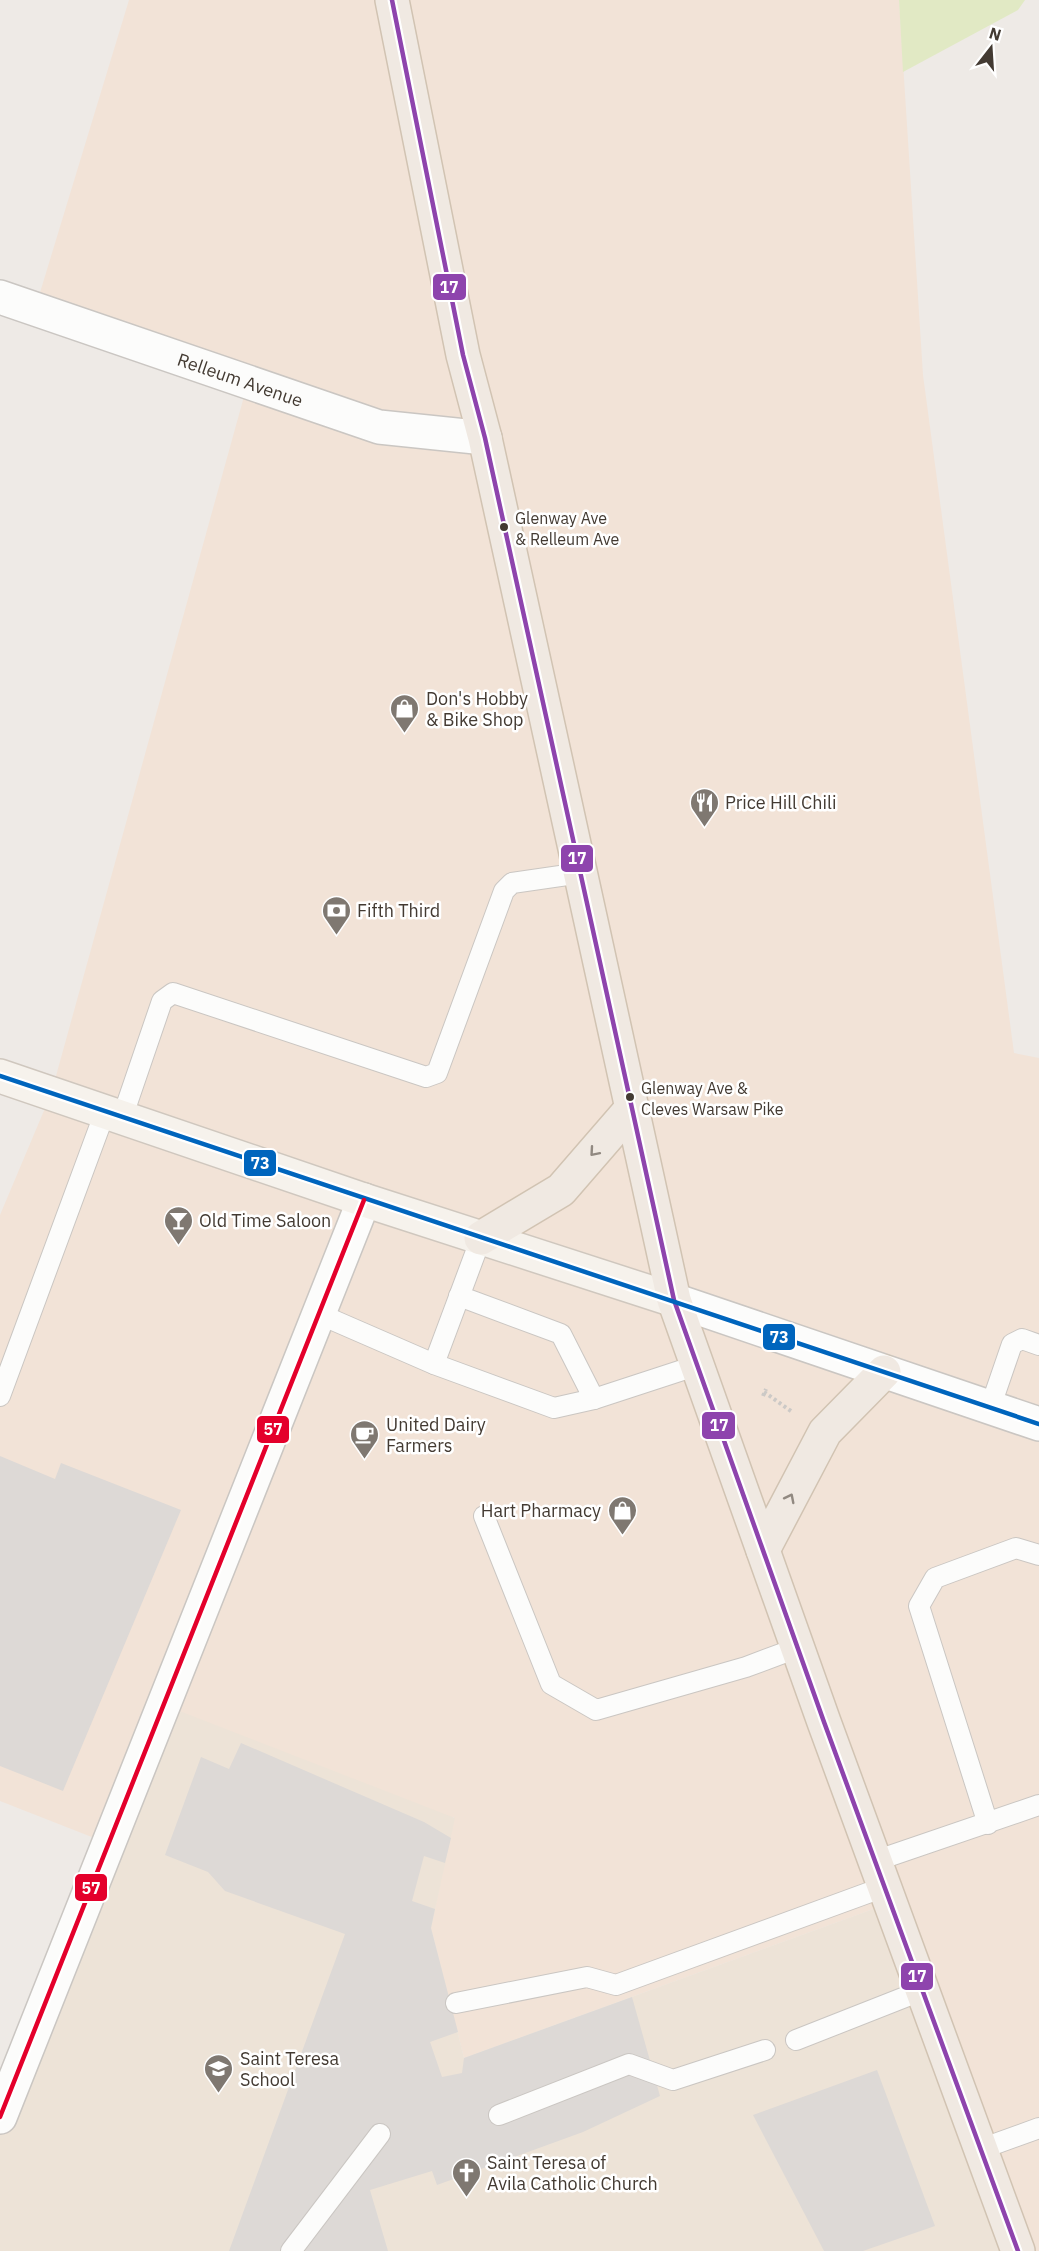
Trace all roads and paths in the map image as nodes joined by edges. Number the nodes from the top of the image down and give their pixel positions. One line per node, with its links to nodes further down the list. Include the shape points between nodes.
1 (392, 0): 3 (main road, via 463,355)
2 (0, 297): 3 (street, Relleum Avenue, via 379,427)
3 (485, 438): 4 (main road)
4 (581, 873): 6 (main road); 7 (lane, via 512,883 504,891 437,1072 426,1077 173,993 162,1001)
5 (0, 1076): 7 (street)
6 (632, 1108): 9 (main road, one-way to 9, via 561,1190); 11 (main road)
7 (114, 1115): 8 (street); 18 (lane)
8 (364, 1200): 9 (street); 12 (street)
9 (481, 1238): 10 (lane); 11 (street)
10 (459, 1296): 14 (lane); 20 (lane, via 561,1334)
11 (674, 1300): 15 (main road); 16 (street)
12 (320, 1314): 14 (lane); 35 (street)
13 (1039, 1345): 21 (lane, via 1022,1339 1012,1344)
14 (434, 1364): 20 (lane, via 554,1408)
15 (698, 1365): 20 (lane); 24 (main road)
16 (884, 1372): 21 (street); 24 (main road, one-way to 16, via 825,1432)
17 (766, 1389): 19 (path)
18 (0, 1396)
19 (763, 1396)
20 (594, 1399)
21 (990, 1407): 22 (street)
22 (1039, 1424)
23 (484, 1516): 26 (lane, via 551,1684 596,1710 746,1667)
24 (763, 1550): 26 (main road)
25 (1039, 1555): 28 (lane, via 1016,1548 935,1578 919,1606)
26 (797, 1648): 29 (main road)
27 (1039, 1805): 28 (lane)
28 (988, 1824): 29 (lane)
29 (879, 1874): 30 (main road); 31 (lane, via 616,1985 587,1977)
30 (922, 1990): 32 (lane); 38 (main road)
31 (456, 2003)
32 (796, 2040)
33 (765, 2050): 34 (lane, via 673,2080 629,2064)
34 (499, 2115)
35 (0, 2117)
36 (1039, 2128): 38 (lane)
37 (380, 2134): 39 (lane)
38 (981, 2149): 40 (main road)
39 (291, 2251)
40 (1018, 2251)

